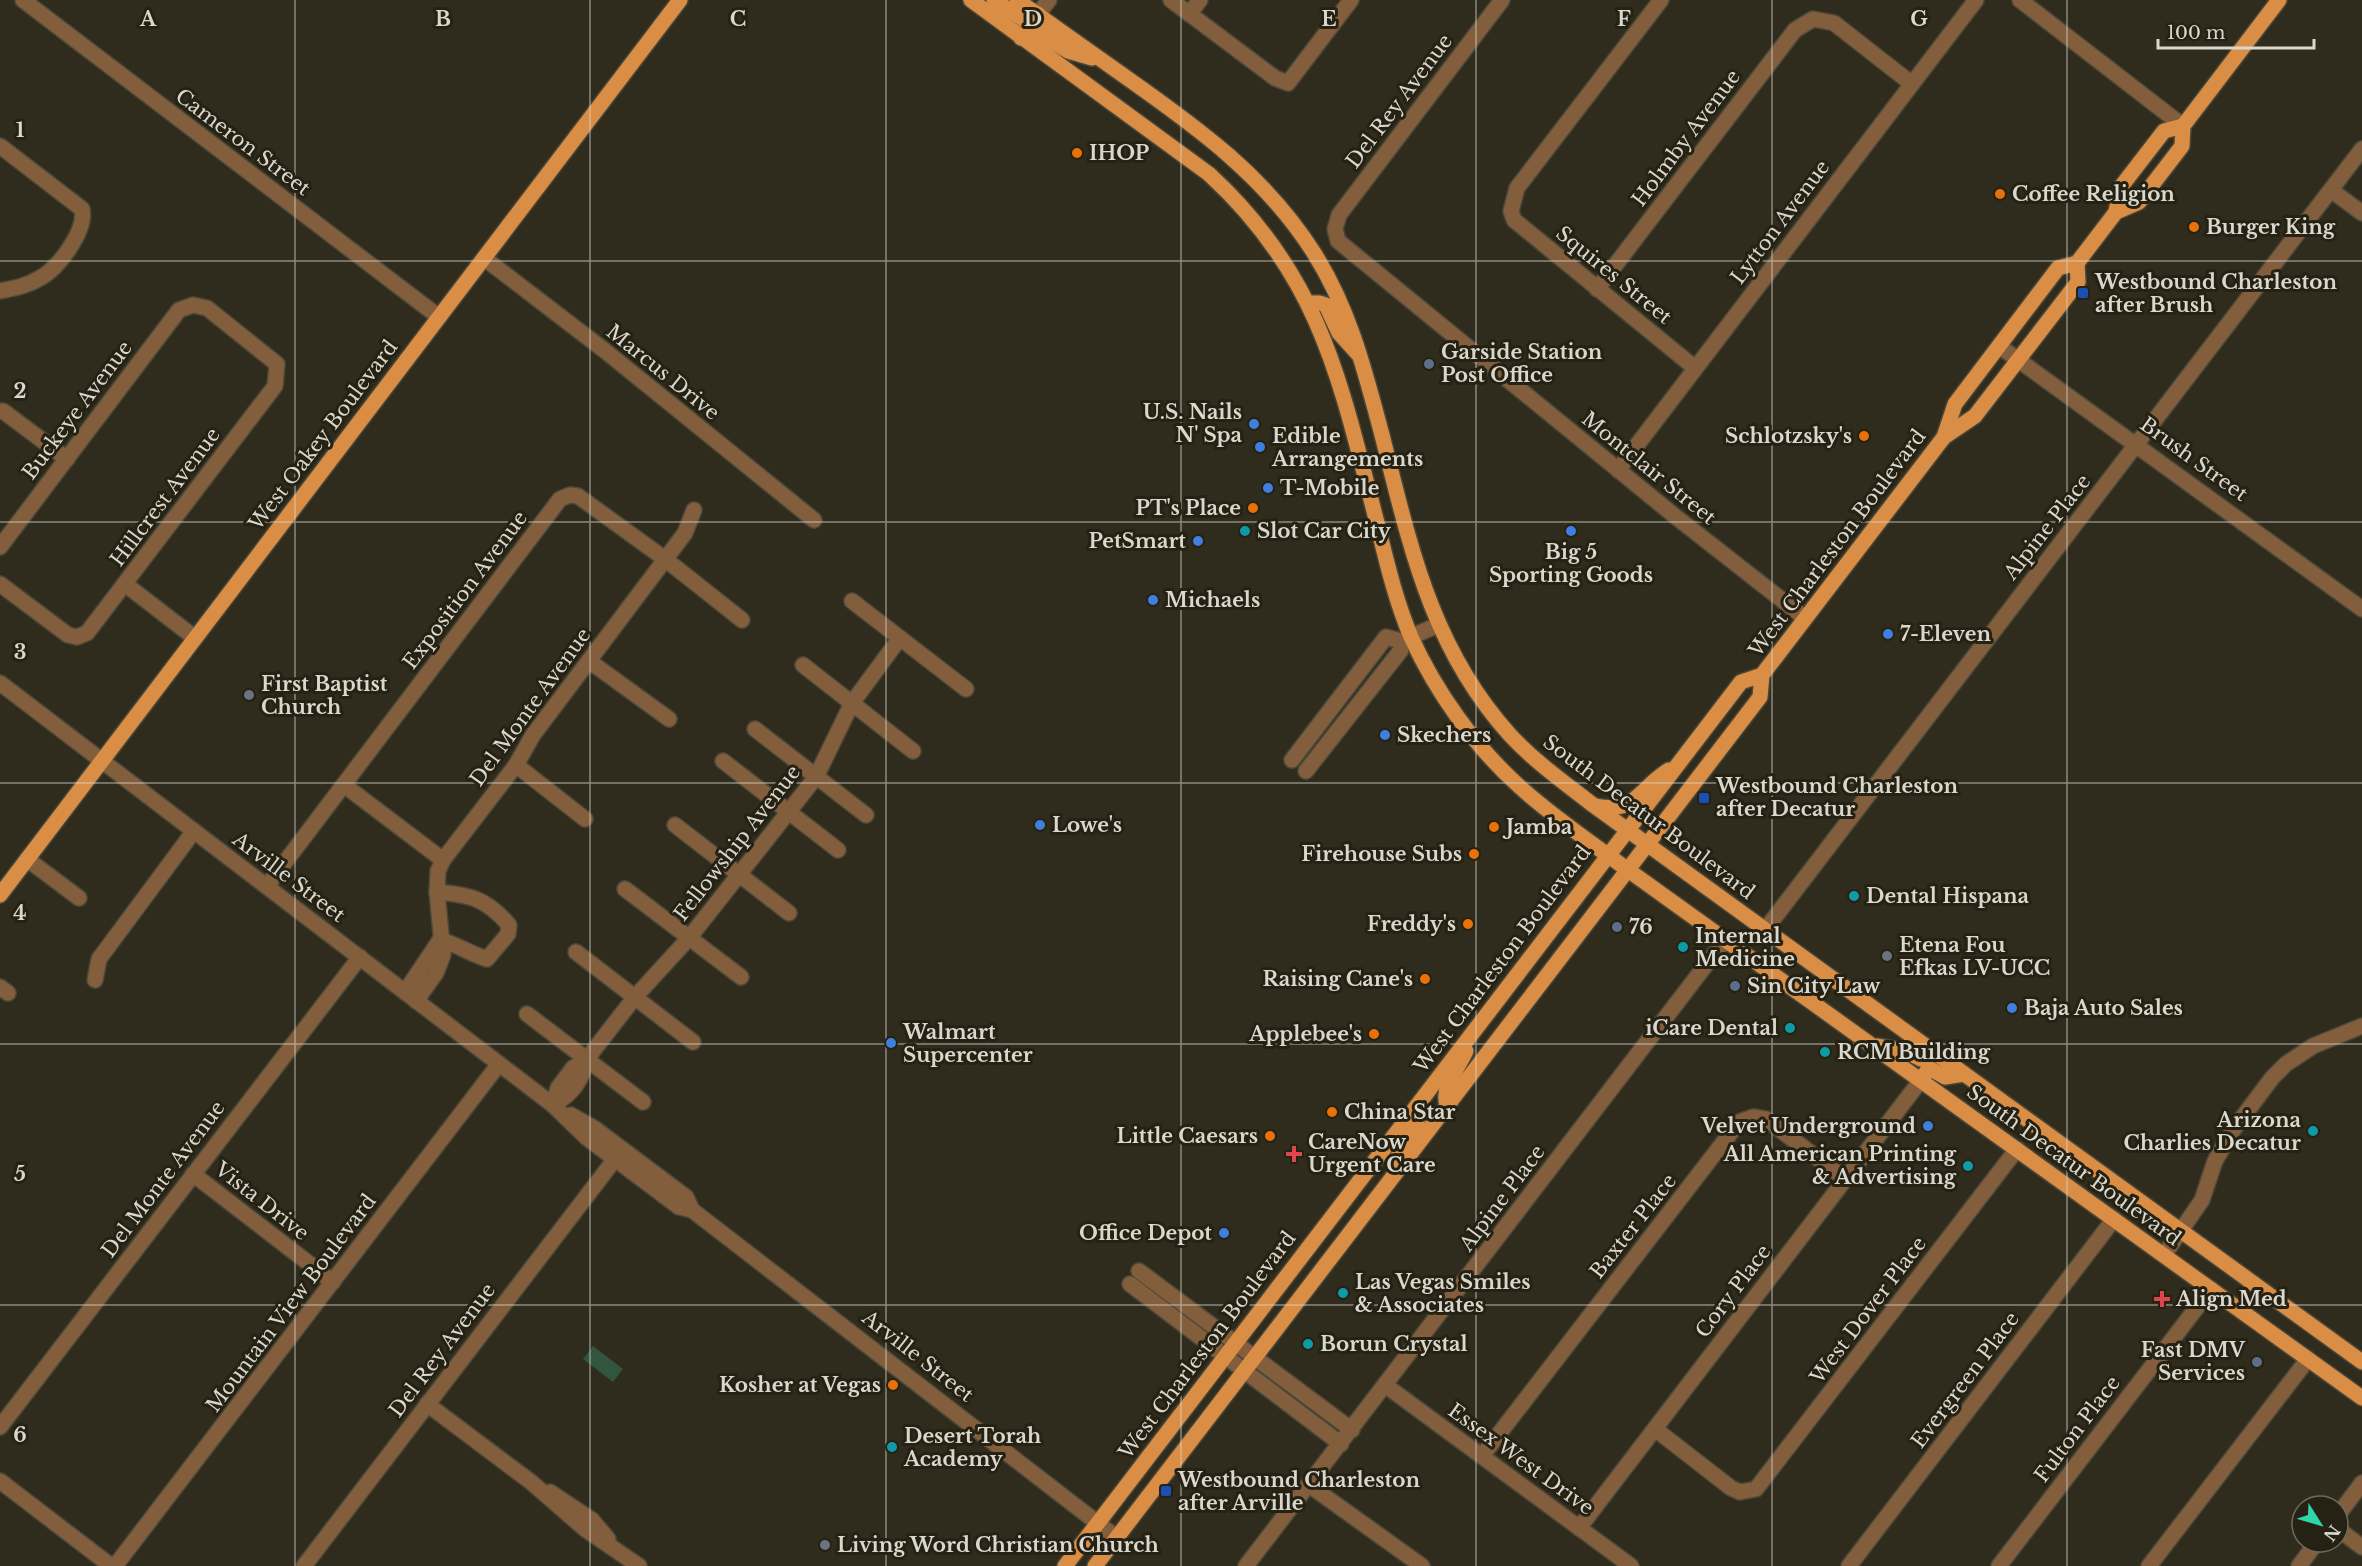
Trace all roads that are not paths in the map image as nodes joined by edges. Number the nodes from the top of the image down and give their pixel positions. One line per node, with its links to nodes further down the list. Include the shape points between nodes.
1 (23, 0): 33 (street, Cameron Street)
2 (680, 0): 27 (main road, West Oakey Boulevard)
3 (971, 0): 17 (main road, South Decatur Boulevard)
4 (994, 0): 15 (main road, via 1026,21)
5 (1017, 0): 15 (main road, South Decatur Boulevard)
6 (1048, 0): 15 (street)
7 (1171, 0): 16 (street)
8 (1200, 0): 16 (street)
9 (1351, 0): 16 (street, via 1288,83 1275,78)
10 (1502, 0): 26 (street, Del Rey Avenue, via 1339,215)
11 (1661, 0): 29 (street, Squires Street, via 1517,188 1511,211 1514,220)
12 (1976, 0): 19 (street, Lytton Avenue)
13 (2020, 0): 20 (street)
14 (2279, 0): 20 (main road, West Charleston Boulevard)
15 (1038, 14): 18 (main road, South Decatur Boulevard)
16 (1189, 14)
17 (1021, 38): 18 (main road, via 1031,31 1037,32 1068,51); 31 (main road, South Decatur Boulevard, via 1225,189 1266,234)
18 (1103, 62): 35 (main road, South Decatur Boulevard, via 1208,136 1268,192 1323,269)
19 (1912, 84): 29 (street, Holmby Avenue, via 1834,23 1813,19 1795,30); 37 (street, Lytton Avenue)
20 (2183, 126): 24 (main road, West Charleston Boulevard, via 2182,146 2139,202); 24 (main road, West Charleston Boulevard, via 2164,131 2120,189)
21 (0, 146): 30 (street, via 82,209 84,217 82,228 44,277 26,286)
22 (2362, 149): 23 (street, Alpine Place)
23 (2331, 190): 25 (street); 40 (street, Alpine Place)
24 (2116, 212): 28 (main road, West Charleston Boulevard)
25 (2362, 213)
26 (1335, 229): 42 (street, Montclair Street, via 1338,241)
27 (484, 258): 33 (main road, West Oakey Boulevard); 44 (street, Marcus Drive)
28 (2077, 263): 34 (main road, West Charleston Boulevard, via 2058,268); 36 (main road, West Charleston Boulevard, via 2078,282)
29 (1597, 289): 37 (street, Squires Street)
30 (0, 291)
31 (1309, 303): 35 (main road, via 1326,305 1339,333); 56 (main road, South Decatur Boulevard, via 1338,376)
32 (193, 305): 41 (street, Buckeye Avenue, via 179,310); 47 (street, Hillcrest Avenue, via 207,308 277,364 278,375 275,386)
33 (439, 317): 54 (main road, West Oakey Boulevard)
34 (1999, 346): 36 (street, Brush Street); 39 (main road, West Charleston Boulevard, via 1955,404)
35 (1362, 358): 53 (main road, South Decatur Boulevard, via 1420,578)
36 (2019, 358): 39 (main road, West Charleston Boulevard, via 1975,416); 40 (street, Brush Street)
37 (1695, 368): 42 (street, Lytton Avenue)
38 (3, 411): 41 (street)
39 (1944, 437): 51 (main road, West Charleston Boulevard)
40 (2137, 444): 50 (street, Brush Street); 94 (street, Alpine Place)
41 (67, 459): 45 (street, Buckeye Avenue)
42 (1618, 470): 51 (street, Montclair Street)
43 (694, 510): 46 (street, Del Monte Avenue, via 685,533)
44 (814, 520)
45 (0, 547)
46 (665, 559): 52 (street); 57 (street, Del Monte Avenue); 73 (street, Exposition Avenue, via 578,496 560,499)
47 (125, 584): 48 (street, Hillcrest Avenue, via 87,633 77,638 68,636); 54 (street)
48 (0, 585)
49 (852, 601): 55 (street)
50 (2362, 609)
51 (1805, 618): 59 (main road, West Charleston Boulevard)
52 (742, 620)
53 (1438, 625): 56 (street); 74 (main road, South Decatur Boulevard, via 1463,672 1500,723 1542,765)
54 (195, 638): 66 (main road, West Oakey Boulevard)
55 (900, 638): 61 (street); 62 (street, Fellowship Avenue)
56 (1407, 639): 68 (street, via 1386,637); 71 (street); 83 (main road, South Decatur Boulevard, via 1490,757 1519,786)
57 (589, 661): 63 (street); 69 (street, Del Monte Avenue, via 533,735)
58 (803, 665): 62 (street)
59 (1762, 675): 70 (main road, West Charleston Boulevard, via 1741,682); 81 (main road, West Charleston Boulevard, via 1760,697)
60 (0, 683): 66 (street, Arville Street)
61 (966, 690)
62 (852, 703): 65 (street); 72 (street, Fellowship Avenue)
63 (669, 719)
64 (755, 729): 72 (street)
65 (913, 752)
66 (102, 760): 80 (street, Arville Street); 84 (main road, West Oakey Boulevard)
67 (723, 760): 75 (street)
68 (1292, 760)
69 (516, 765): 77 (street); 85 (street, Del Monte Avenue)
70 (1677, 765): 74 (main road, via 1652,780 1626,806); 79 (main road, West Charleston Boulevard)
71 (1306, 771)
72 (816, 777): 75 (street, Fellowship Avenue); 76 (street)
73 (344, 785): 85 (street); 88 (street, Exposition Avenue)
74 (1593, 805): 79 (main road, South Decatur Boulevard)
75 (789, 812): 82 (street); 87 (street, Fellowship Avenue)
76 (866, 815)
77 (585, 819)
78 (675, 825): 87 (street)
79 (1627, 830): 81 (main road, South Decatur Boulevard); 83 (main road, West Charleston Boulevard)
80 (194, 831): 88 (street, Arville Street); 101 (street, via 99,958)
81 (1647, 844): 86 (main road, West Charleston Boulevard); 94 (main road, South Decatur Boulevard)
82 (838, 850)
83 (1608, 855): 86 (main road, South Decatur Boulevard); 106 (main road, West Charleston Boulevard)
84 (27, 859): 91 (main road, West Oakey Boulevard); 92 (street)
85 (443, 860): 90 (street, Del Monte Avenue)
86 (1628, 870): 97 (main road, South Decatur Boulevard); 116 (main road, West Charleston Boulevard)
87 (740, 876): 93 (street); 95 (street, Fellowship Avenue)
88 (267, 886): 99 (street, Arville Street)
89 (625, 888): 95 (street)
90 (437, 892): 96 (street, Del Monte Avenue); 96 (street, via 479,898 509,924 508,934 487,959)
91 (0, 895)
92 (79, 898)
93 (789, 913)
94 (1765, 930): 109 (main road, South Decatur Boulevard)
95 (689, 938): 100 (street); 103 (street, Fellowship Avenue)
96 (440, 940): 102 (street, Del Monte Avenue, via 441,964)
97 (1725, 940): 108 (main road, South Decatur Boulevard); 136 (street, Alpine Place)
98 (576, 952): 103 (street)
99 (360, 957): 102 (street, Arville Street); 121 (street, Del Monte Avenue)
100 (741, 977)
101 (95, 980)
102 (410, 996): 111 (street, Arville Street)
103 (635, 997): 107 (street); 110 (street, Fellowship Avenue)
104 (527, 1014): 110 (street)
105 (2362, 1026): 128 (street, via 2313,1046 2272,1078 2219,1153 2202,1200)
106 (1474, 1030): 116 (main road, via 1447,1086); 117 (main road, West Charleston Boulevard)
107 (693, 1042)
108 (1873, 1045): 109 (main road, via 1905,1051 1921,1059); 113 (main road, South Decatur Boulevard)
109 (1935, 1053): 112 (main road, South Decatur Boulevard)
110 (586, 1060): 114 (street); 115 (street, Fellowship Avenue, via 583,1076 568,1096)
111 (499, 1064): 115 (street, Arville Street); 130 (street, Mountain View Boulevard)
112 (1964, 1074): 113 (main road, via 1945,1077 1929,1068); 128 (main road, South Decatur Boulevard)
113 (1921, 1080): 119 (main road, South Decatur Boulevard); 123 (street, Cory Place)
114 (643, 1102)
115 (553, 1105): 118 (street, Arville Street); 120 (street, Arville Street)
116 (1447, 1106): 125 (main road, West Charleston Boulevard)
117 (1416, 1107): 125 (main road, via 1417,1123); 132 (main road, West Charleston Boulevard)
118 (614, 1142): 120 (street); 122 (street, Arville Street)
119 (2018, 1149): 127 (main road, South Decatur Boulevard); 140 (street, West Dover Place, via 1763,1483 1748,1492 1731,1488)
120 (615, 1159): 124 (street, Arville Street); 138 (street, Del Rey Avenue)
121 (193, 1174): 130 (street, Vista Drive); 139 (street, Del Monte Avenue)
122 (660, 1178): 124 (street); 126 (street, Arville Street, via 686,1197)
123 (1845, 1179): 140 (street, Cory Place); 143 (street, Baxter Place, via 1766,1119 1753,1116 1738,1122)
124 (662, 1194): 126 (street, Arville Street, via 679,1208)
125 (1370, 1207): 132 (main road, West Charleston Boulevard)
126 (692, 1210): 148 (street, Arville Street)
127 (2114, 1219): 129 (main road, South Decatur Boulevard); 160 (street, Evergreen Place)
128 (2181, 1232): 129 (street); 134 (main road, South Decatur Boulevard)
129 (2164, 1255): 131 (main road, South Decatur Boulevard)
130 (333, 1282): 152 (street, Mountain View Boulevard)
131 (2211, 1289): 133 (main road, South Decatur Boulevard); 161 (street, Fulton Place)
132 (1245, 1350): 135 (main road, West Charleston Boulevard); 135 (main road, West Charleston Boulevard); 135 (street, via 1134,1277); 141 (street)
133 (2308, 1359): 137 (main road, South Decatur Boulevard); 162 (street)
134 (2362, 1362)
135 (1234, 1364): 142 (street); 148 (main road, West Charleston Boulevard); 150 (main road, West Charleston Boulevard)
136 (1385, 1385): 141 (street, Alpine Place); 143 (street, Essex West Drive)
137 (2362, 1398)
138 (428, 1404): 153 (street, Del Rey Avenue); 154 (street, via 531,1482 585,1529)
139 (0, 1427)
140 (1655, 1429): 149 (street, Cory Place)
141 (1352, 1430): 142 (street, Alpine Place)
142 (1341, 1444): 146 (street, Alpine Place)
143 (1482, 1456): 149 (street, Essex West Drive)
144 (0, 1481): 152 (street)
145 (2362, 1483): 147 (street)
146 (1309, 1485): 151 (street); 157 (street, Alpine Place)
147 (2350, 1499)
148 (1098, 1523): 150 (street, Arville Street); 155 (main road, West Charleston Boulevard)
149 (1579, 1528): 159 (street, Essex West Drive)
150 (1117, 1538): 156 (main road, West Charleston Boulevard)
151 (1404, 1561): 158 (street)
152 (113, 1566)
153 (304, 1566)
154 (639, 1566)
155 (1065, 1566)
156 (1095, 1566)
157 (1246, 1566)
158 (1422, 1566)
159 (1631, 1566)
160 (1849, 1566)
161 (1999, 1566)
162 (2149, 1566)

